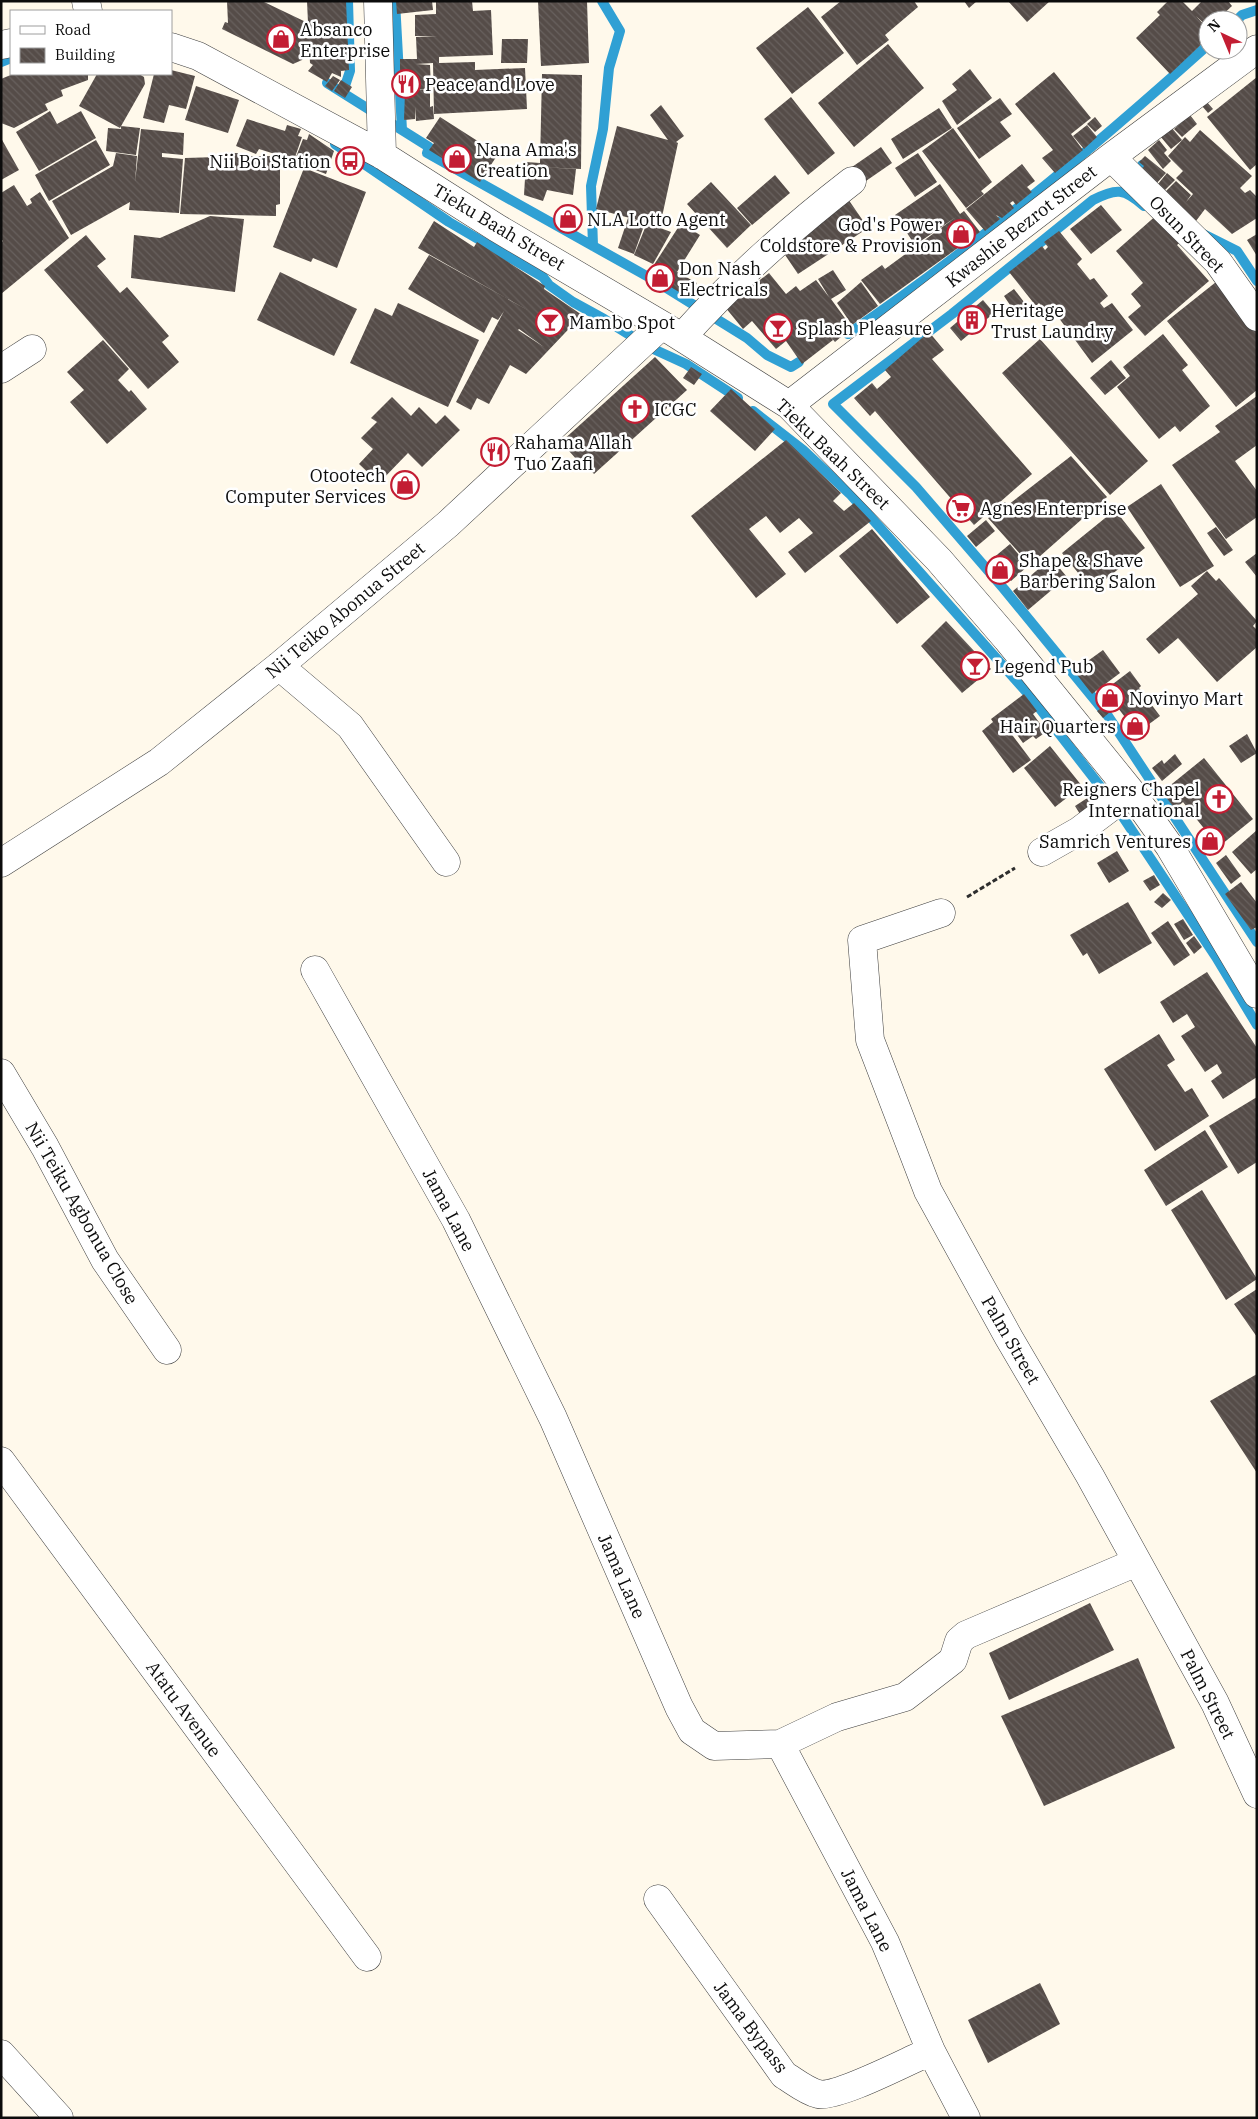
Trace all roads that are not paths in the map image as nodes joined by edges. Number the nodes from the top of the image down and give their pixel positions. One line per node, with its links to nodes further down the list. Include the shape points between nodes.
1 (378, 1): 4 (street)
2 (172, 47): 4 (street, Tieku Baah Street, via 198,56)
3 (1257, 49): 5 (street, Kwashie Bezrot Street)
4 (382, 155): 8 (street, Tieku Baah Street, via 497,228)
5 (1111, 157): 7 (street, Osun Street, via 1218,262); 11 (street, Kwashie Bezrot Street)
6 (852, 181): 8 (street, Nii Teiko Abonua Street, via 794,226)
7 (1257, 317)
8 (672, 331): 11 (street, Tieku Baah Street); 12 (street, Nii Teiko Abonua Street)
9 (32, 349): 10 (street)
10 (1, 369)
11 (789, 405): 13 (street, Tieku Baah Street, via 939,560)
12 (279, 666): 15 (street, via 350,726); 16 (street, Nii Teiko Abonua Street, via 159,762)
13 (1131, 792): 14 (street, via 1079,831); 19 (street, Tieku Baah Street, via 1170,847)
14 (1042, 852)
15 (446, 862)
16 (1, 863)
17 (941, 913): 23 (street, Palm Street, via 862,940 870,1040 928,1192)
18 (315, 970): 24 (street, Jama Lane, via 456,1220 553,1418 692,1731 714,1746)
19 (1257, 994)
20 (1, 1073): 21 (street, Nii Teiku Agbonua Close, via 106,1260)
21 (167, 1350)
22 (1, 1461): 27 (street, Atatu Avenue)
23 (1137, 1562): 24 (street, via 966,1635 959,1641 953,1660 906,1697 837,1717); 25 (street, Palm Street, via 1215,1703)
24 (780, 1744): 28 (street, Jama Lane, via 885,1942)
25 (1257, 1794)
26 (658, 1899): 28 (street, Jama Bypass, via 784,2075 802,2086 819,2094 837,2092)
27 (367, 1957)
28 (931, 2050): 31 (street, Jama Lane)
29 (1, 2054): 30 (street)
30 (59, 2118)
31 (966, 2118)

